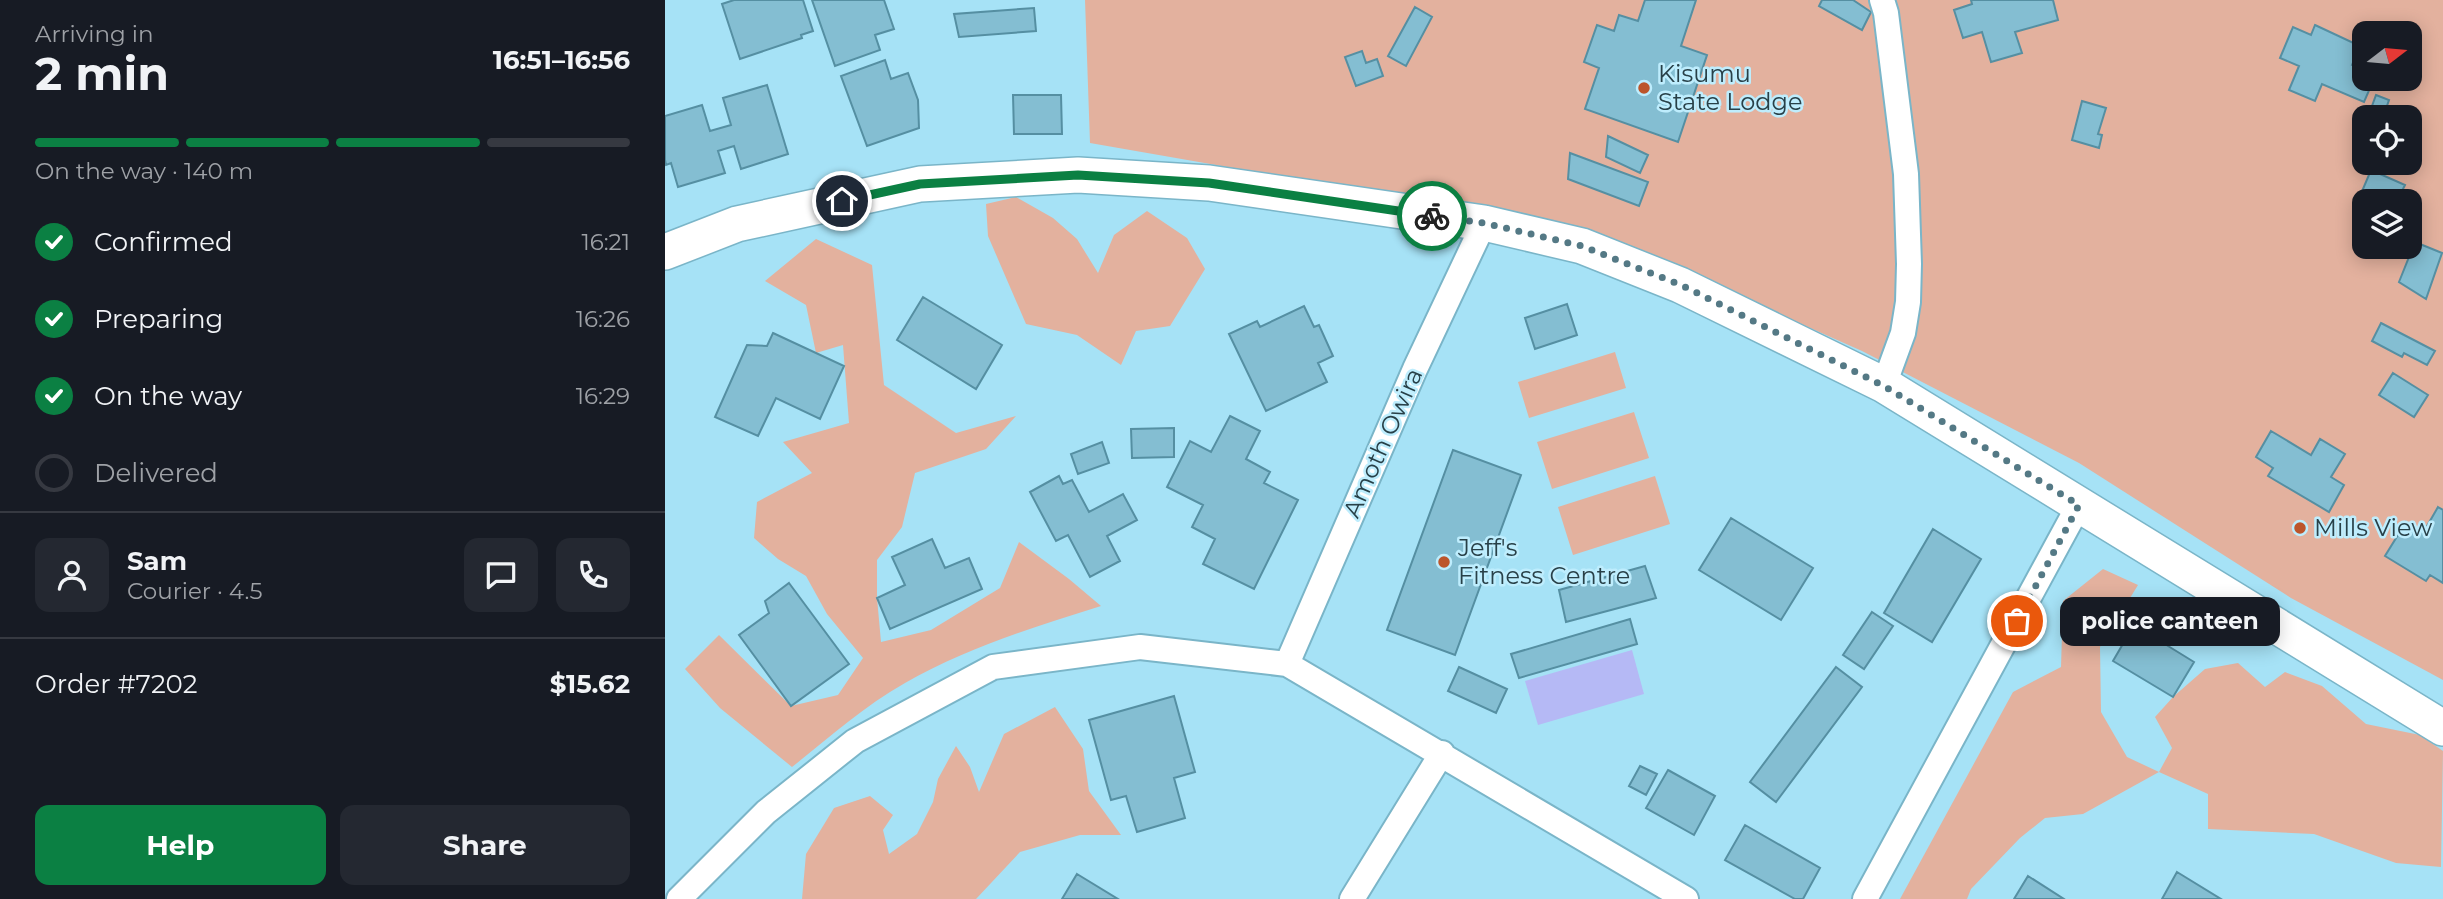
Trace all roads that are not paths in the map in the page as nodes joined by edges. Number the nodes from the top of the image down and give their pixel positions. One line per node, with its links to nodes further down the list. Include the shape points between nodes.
1 (1882, 0): 4 (street, via 1906,174 1909,264 1903,333)
2 (1484, 223): 3 (main road, via 1209,183 1078,175 920,184 737,223); 4 (main road, via 1582,246 1681,285); 6 (street, Amoth Owira)
3 (665, 252)
4 (1884, 386): 5 (main road)
5 (2079, 505): 7 (main road); 12 (street)
6 (1287, 664): 8 (street); 9 (street, via 1140,647 993,667 855,741 765,813)
7 (2443, 728)
8 (1442, 753): 10 (street); 11 (street)
9 (679, 899)
10 (1352, 899)
11 (1686, 899)
12 (1865, 899)

